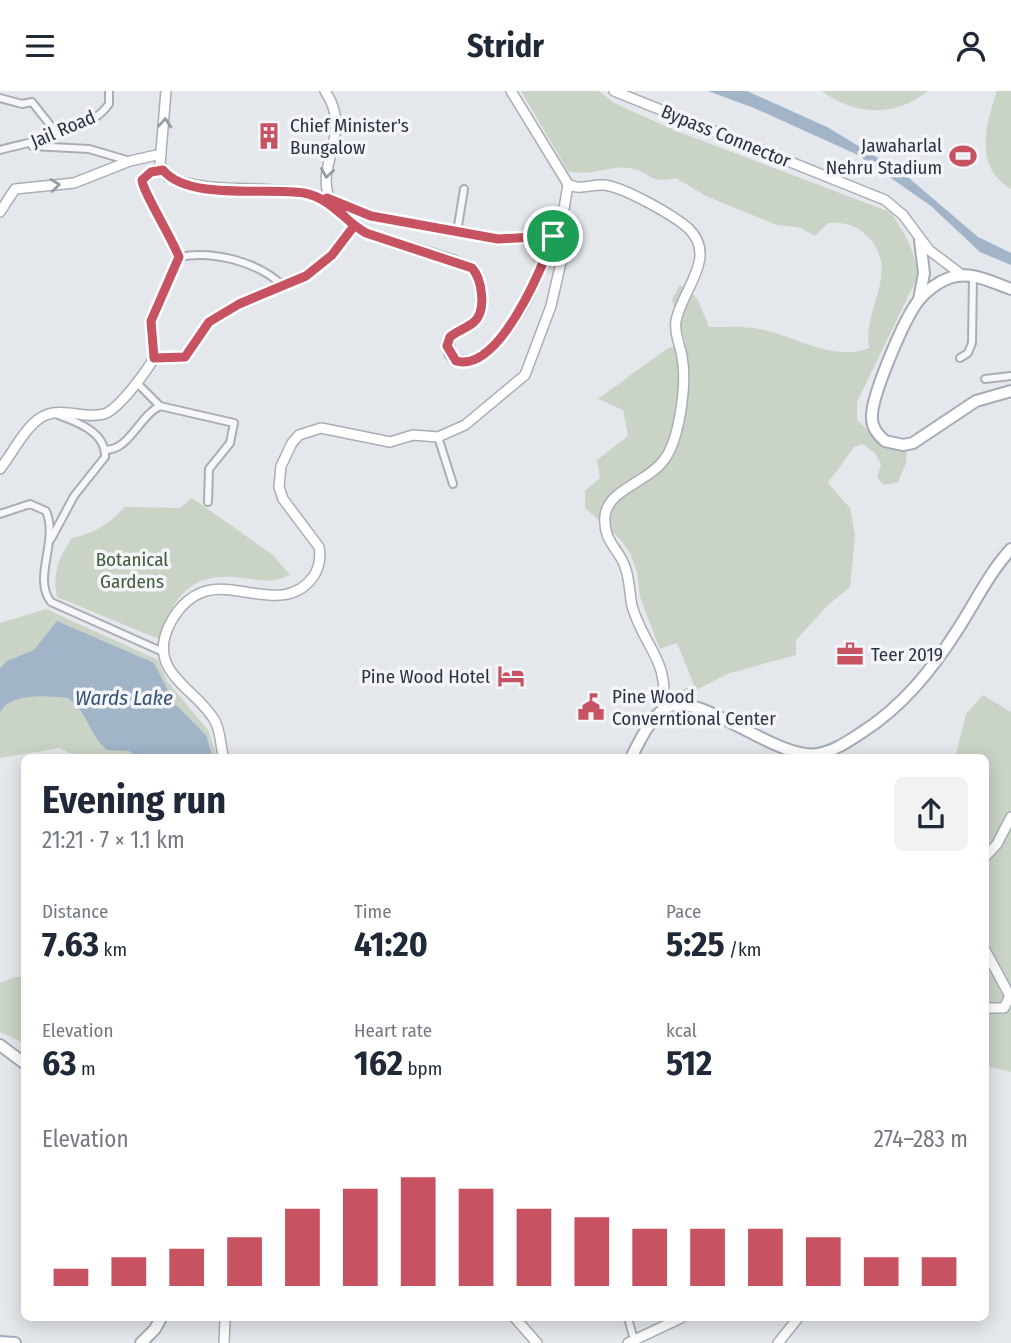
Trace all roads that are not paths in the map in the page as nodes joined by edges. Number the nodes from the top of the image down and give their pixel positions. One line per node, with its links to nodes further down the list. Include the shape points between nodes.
1 (109, 91): 7 (street, Jail Road, via 109,104 100,114)
2 (166, 91): 10 (street, one-way to 2)
3 (325, 91): 15 (street, one-way to 15, via 337,128 325,177)
4 (511, 91): 13 (street)
5 (614, 91): 22 (street, Bypass Connector, via 884,200 903,215)
6 (1, 95): 7 (street, via 22,104 32,102)
7 (58, 135): 8 (street, Jail Road)
8 (26, 145): 9 (street, Jail Road); 11 (street, via 89,149)
9 (0, 150)
10 (161, 154): 11 (street); 12 (street)
11 (130, 161): 17 (street, one-way to 11, via 15,189 74,183)
12 (163, 170): 16 (street, via 168,177 199,187 304,193); 23 (street, via 151,172 142,185)
13 (568, 184): 19 (street); 45 (street, via 620,190 684,225 699,245 699,266 676,317 682,379 673,443 665,459 645,479 617,493 605,516 612,549 629,578 637,620 663,671)
14 (464, 189): 20 (street)
15 (327, 198): 16 (street); 20 (street, via 371,216)
16 (334, 206): 18 (street)
17 (0, 212)
18 (354, 226): 21 (street, via 381,240 439,255 475,271 481,293 479,314 450,337 447,346 456,361 464,363 482,356 519,312); 25 (street, via 321,265)
19 (561, 229): 21 (street); 36 (street, via 567,236 554,294 525,375 465,425)
20 (457, 232): 21 (street, via 507,240)
21 (553, 236)
22 (920, 240): 24 (street, Bypass Connector); 27 (main road, via 924,273)
23 (179, 257): 25 (street, via 249,263); 28 (street, via 151,321)
24 (967, 276): 26 (main road, Bypass Connector); 27 (main road, via 940,282); 29 (street, via 972,343)
25 (282, 285): 28 (street, via 209,322 185,357)
26 (1011, 289)
27 (919, 300): 33 (main road, via 872,406 872,422 879,435 893,444 913,443 976,401)
28 (154, 358): 32 (street)
29 (960, 358)
30 (1011, 376): 31 (street)
31 (985, 379)
32 (137, 383): 34 (street); 35 (street, via 103,414)
33 (1011, 390)
34 (160, 406): 37 (street, via 118,448); 40 (street, via 235,424 230,443 209,469)
35 (56, 414): 37 (street, via 89,429); 38 (street, via 37,421)
36 (438, 437): 39 (street); 44 (street, via 413,435 382,442 321,428 299,435 285,454 279,487 319,547 321,556 314,575 298,589 275,596 221,589 198,594 176,614 164,636)
37 (105, 450): 42 (street, via 105,457 74,496)
38 (0, 469)
39 (453, 484)
40 (208, 502)
41 (0, 514): 42 (street, via 36,504 48,516)
42 (50, 541): 44 (street, via 43,587 51,602)
43 (1011, 549): 45 (main road, via 906,699 828,752 789,751 687,705)
44 (163, 652): 46 (street, via 177,681 216,723)
45 (663, 710): 47 (main road)
46 (222, 754)
47 (634, 754)
48 (1011, 817): 49 (street)
49 (989, 853)
50 (989, 957): 51 (street, via 1010,996 1004,1008)
51 (989, 1008)
52 (0, 1045): 53 (main road)
53 (21, 1061)
54 (159, 1321): 63 (main road)
55 (225, 1321): 64 (street)
56 (518, 1321): 65 (street)
57 (628, 1321): 61 (street)
58 (675, 1321): 61 (street)
59 (796, 1321): 66 (street)
60 (0, 1342): 62 (main road)
61 (631, 1342)
62 (15, 1343)
63 (141, 1343)
64 (224, 1343)
65 (537, 1343)
66 (778, 1343)

